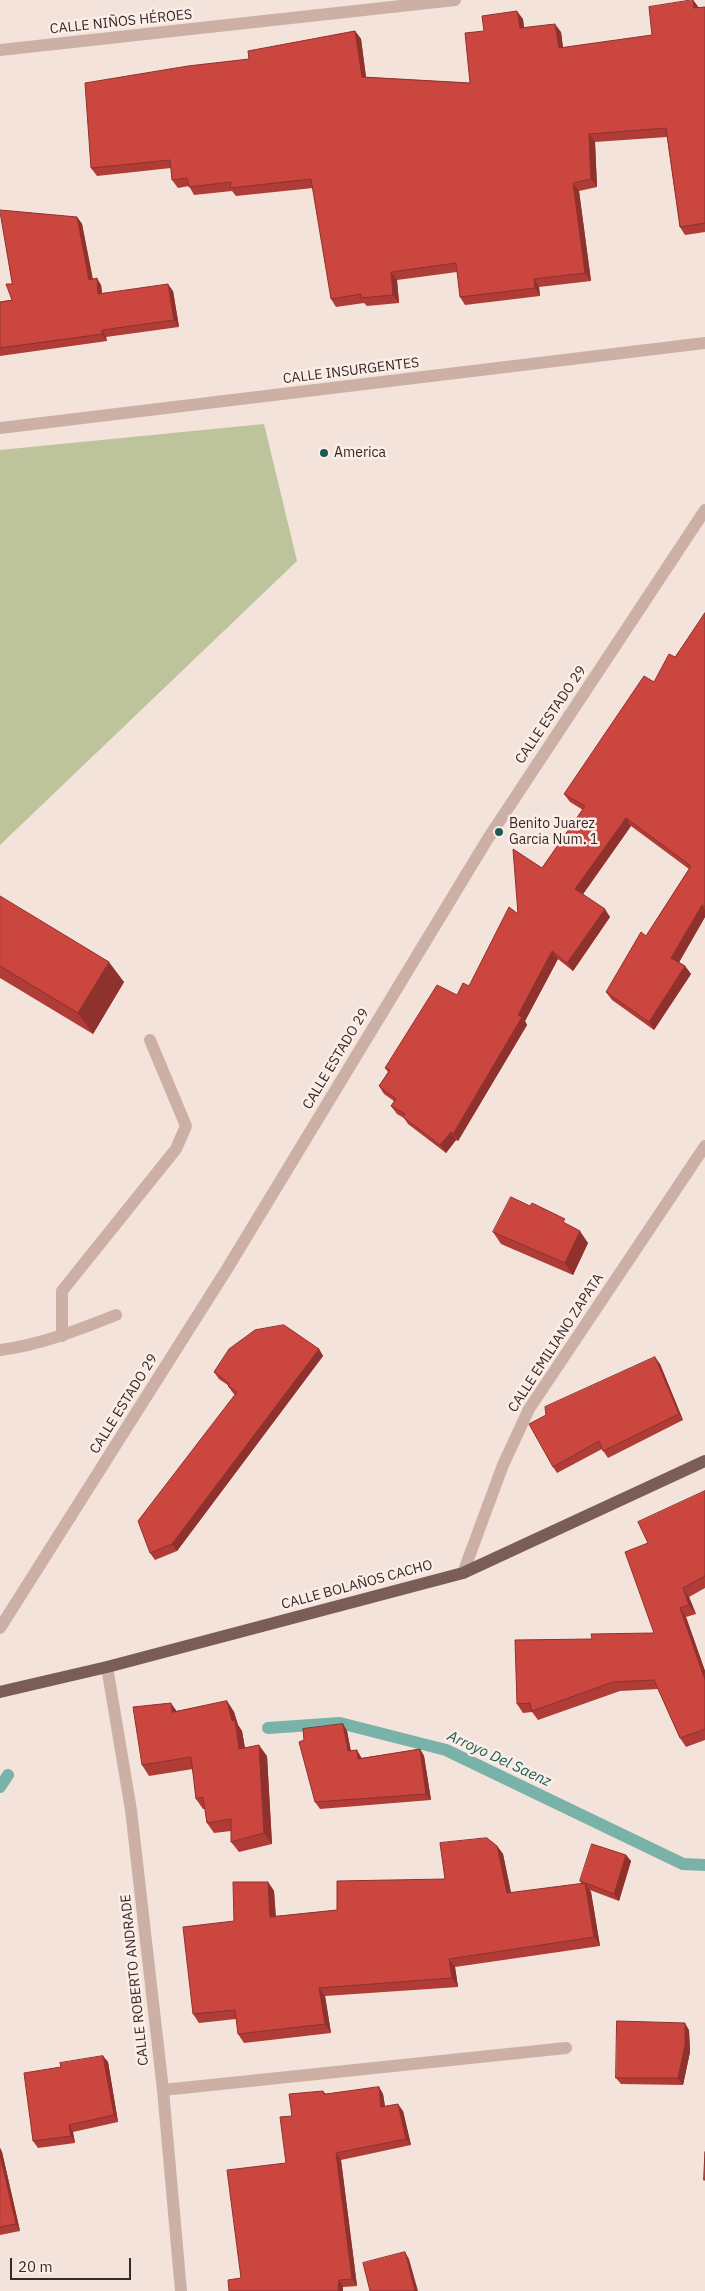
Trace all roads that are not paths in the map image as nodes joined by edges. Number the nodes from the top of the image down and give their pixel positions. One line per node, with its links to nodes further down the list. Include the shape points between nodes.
1 (455, 0): 2 (street, CALLE NIÑOS HÉROES)
2 (0, 50)
3 (705, 344): 4 (street, CALLE INSURGENTES)
4 (0, 428)
5 (705, 510): 13 (street, CALLE ESTADO 29, via 486,840 227,1269)
6 (150, 1040): 9 (street, via 186,1126 176,1148 62,1291)
7 (705, 1146): 12 (street, CALLE EMILIANO ZAPATA, via 529,1409 502,1465)
8 (116, 1315): 9 (street)
9 (62, 1336): 10 (street)
10 (0, 1350)
11 (705, 1460): 12 (main road, CALLE BOLAÑOS CACHO)
12 (463, 1572): 14 (main road, CALLE BOLAÑOS CACHO)
13 (0, 1628)
14 (107, 1668): 15 (main road, CALLE BOLAÑOS CACHO); 17 (street, CALLE ROBERTO ANDRADE, via 131,1810)
15 (0, 1692)
16 (566, 2048): 17 (street)
17 (163, 2090): 18 (street, CALLE ROBERTO ANDRADE)
18 (181, 2291)

